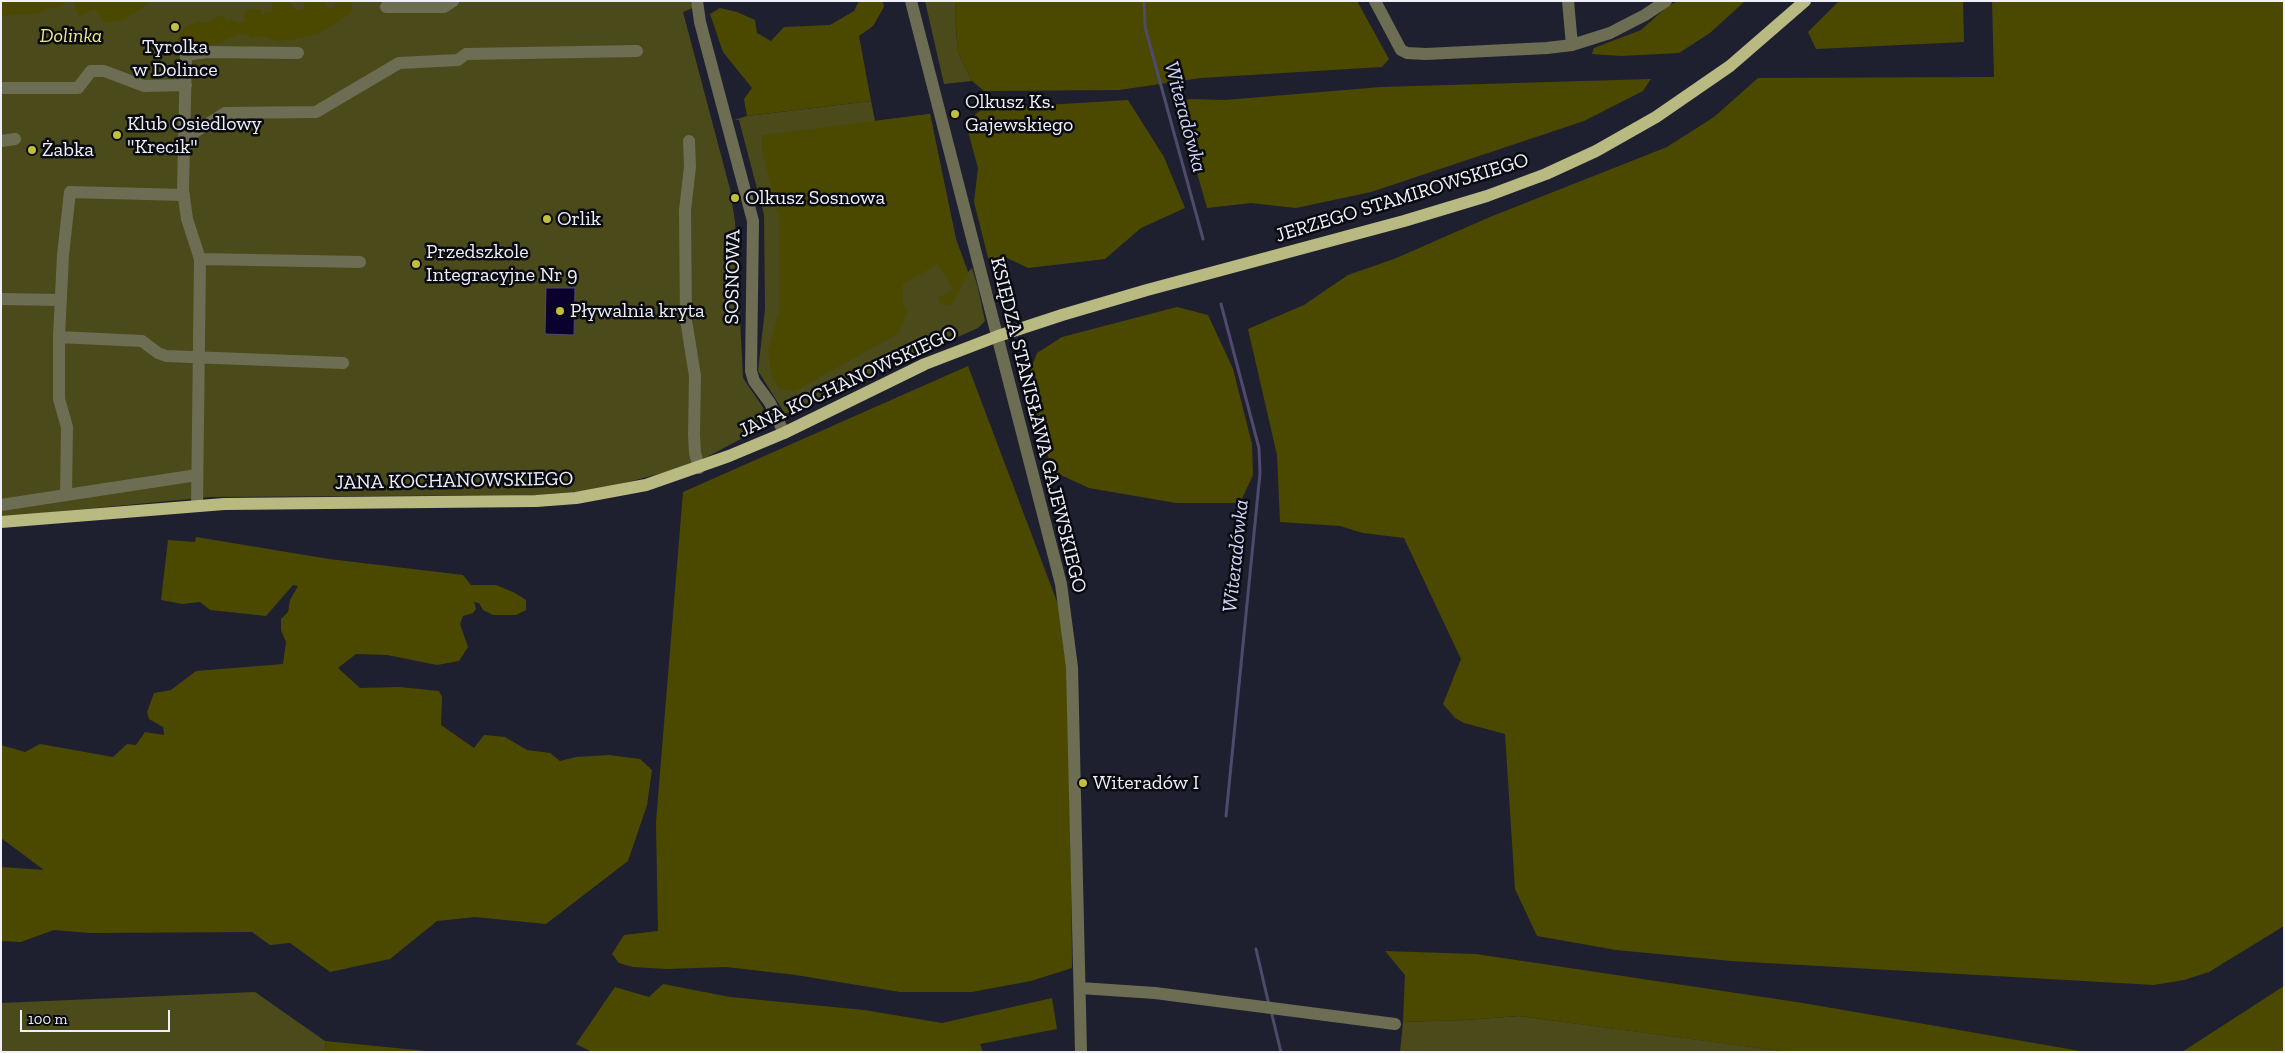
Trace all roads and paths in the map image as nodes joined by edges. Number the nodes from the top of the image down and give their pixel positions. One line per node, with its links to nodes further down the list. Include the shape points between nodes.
1 (453, 1): 8 (street, via 444,7)
2 (697, 1): 27 (street, SOSNOWA, via 753,221 751,372)
3 (911, 1): 23 (street, KSIĘDZA STANISŁAWA GAJEWSKIEGO)
4 (1375, 1): 9 (street, via 1401,50 1407,53)
5 (1568, 1): 9 (street)
6 (1666, 1): 9 (street, via 1610,33)
7 (1805, 1): 23 (main road, JERZEGO STAMIROWSKIEGO, via 1730,66 1656,117 1546,174 1404,221 1212,272)
8 (386, 7)
9 (1572, 45)
10 (637, 51): 15 (street, via 466,54 458,60 399,64 316,112 225,113)
11 (298, 53): 12 (street, via 207,52 186,55)
12 (186, 85): 13 (street, via 144,86 104,71 91,72 78,88); 15 (street)
13 (1, 88)
14 (15, 138): 16 (street)
15 (184, 139): 18 (street)
16 (1, 141)
17 (689, 141): 28 (street, via 690,167 685,210 686,320 695,376 694,435)
18 (184, 195): 19 (street, via 186,219); 22 (street, via 70,192)
19 (200, 259): 20 (street); 25 (street)
20 (360, 262)
21 (1, 299): 22 (street)
22 (60, 300): 24 (street)
23 (998, 336): 27 (main road, JANA KOCHANOWSKIEGO, via 925,364); 34 (street, KSIĘDZA STANISŁAWA GAJEWSKIEGO, via 1062,584 1068,628 1073,692)
24 (59, 337): 25 (street, via 142,341 166,356); 30 (street, via 59,399 67,427)
25 (200, 356): 26 (street); 29 (street)
26 (343, 363)
27 (784, 432): 28 (main road, JANA KOCHANOWSKIEGO)
28 (699, 468): 32 (main road, JANA KOCHANOWSKIEGO, via 639,487 560,499)
29 (197, 475): 30 (street); 32 (street)
30 (66, 495): 31 (street)
31 (1, 505)
32 (197, 506): 33 (main road, JANA KOCHANOWSKIEGO)
33 (1, 522)
34 (1080, 988): 35 (street, via 1155,993); 36 (street, KSIĘDZA STANISŁAWA GAJEWSKIEGO)
35 (1395, 1024)
36 (1081, 1052)

